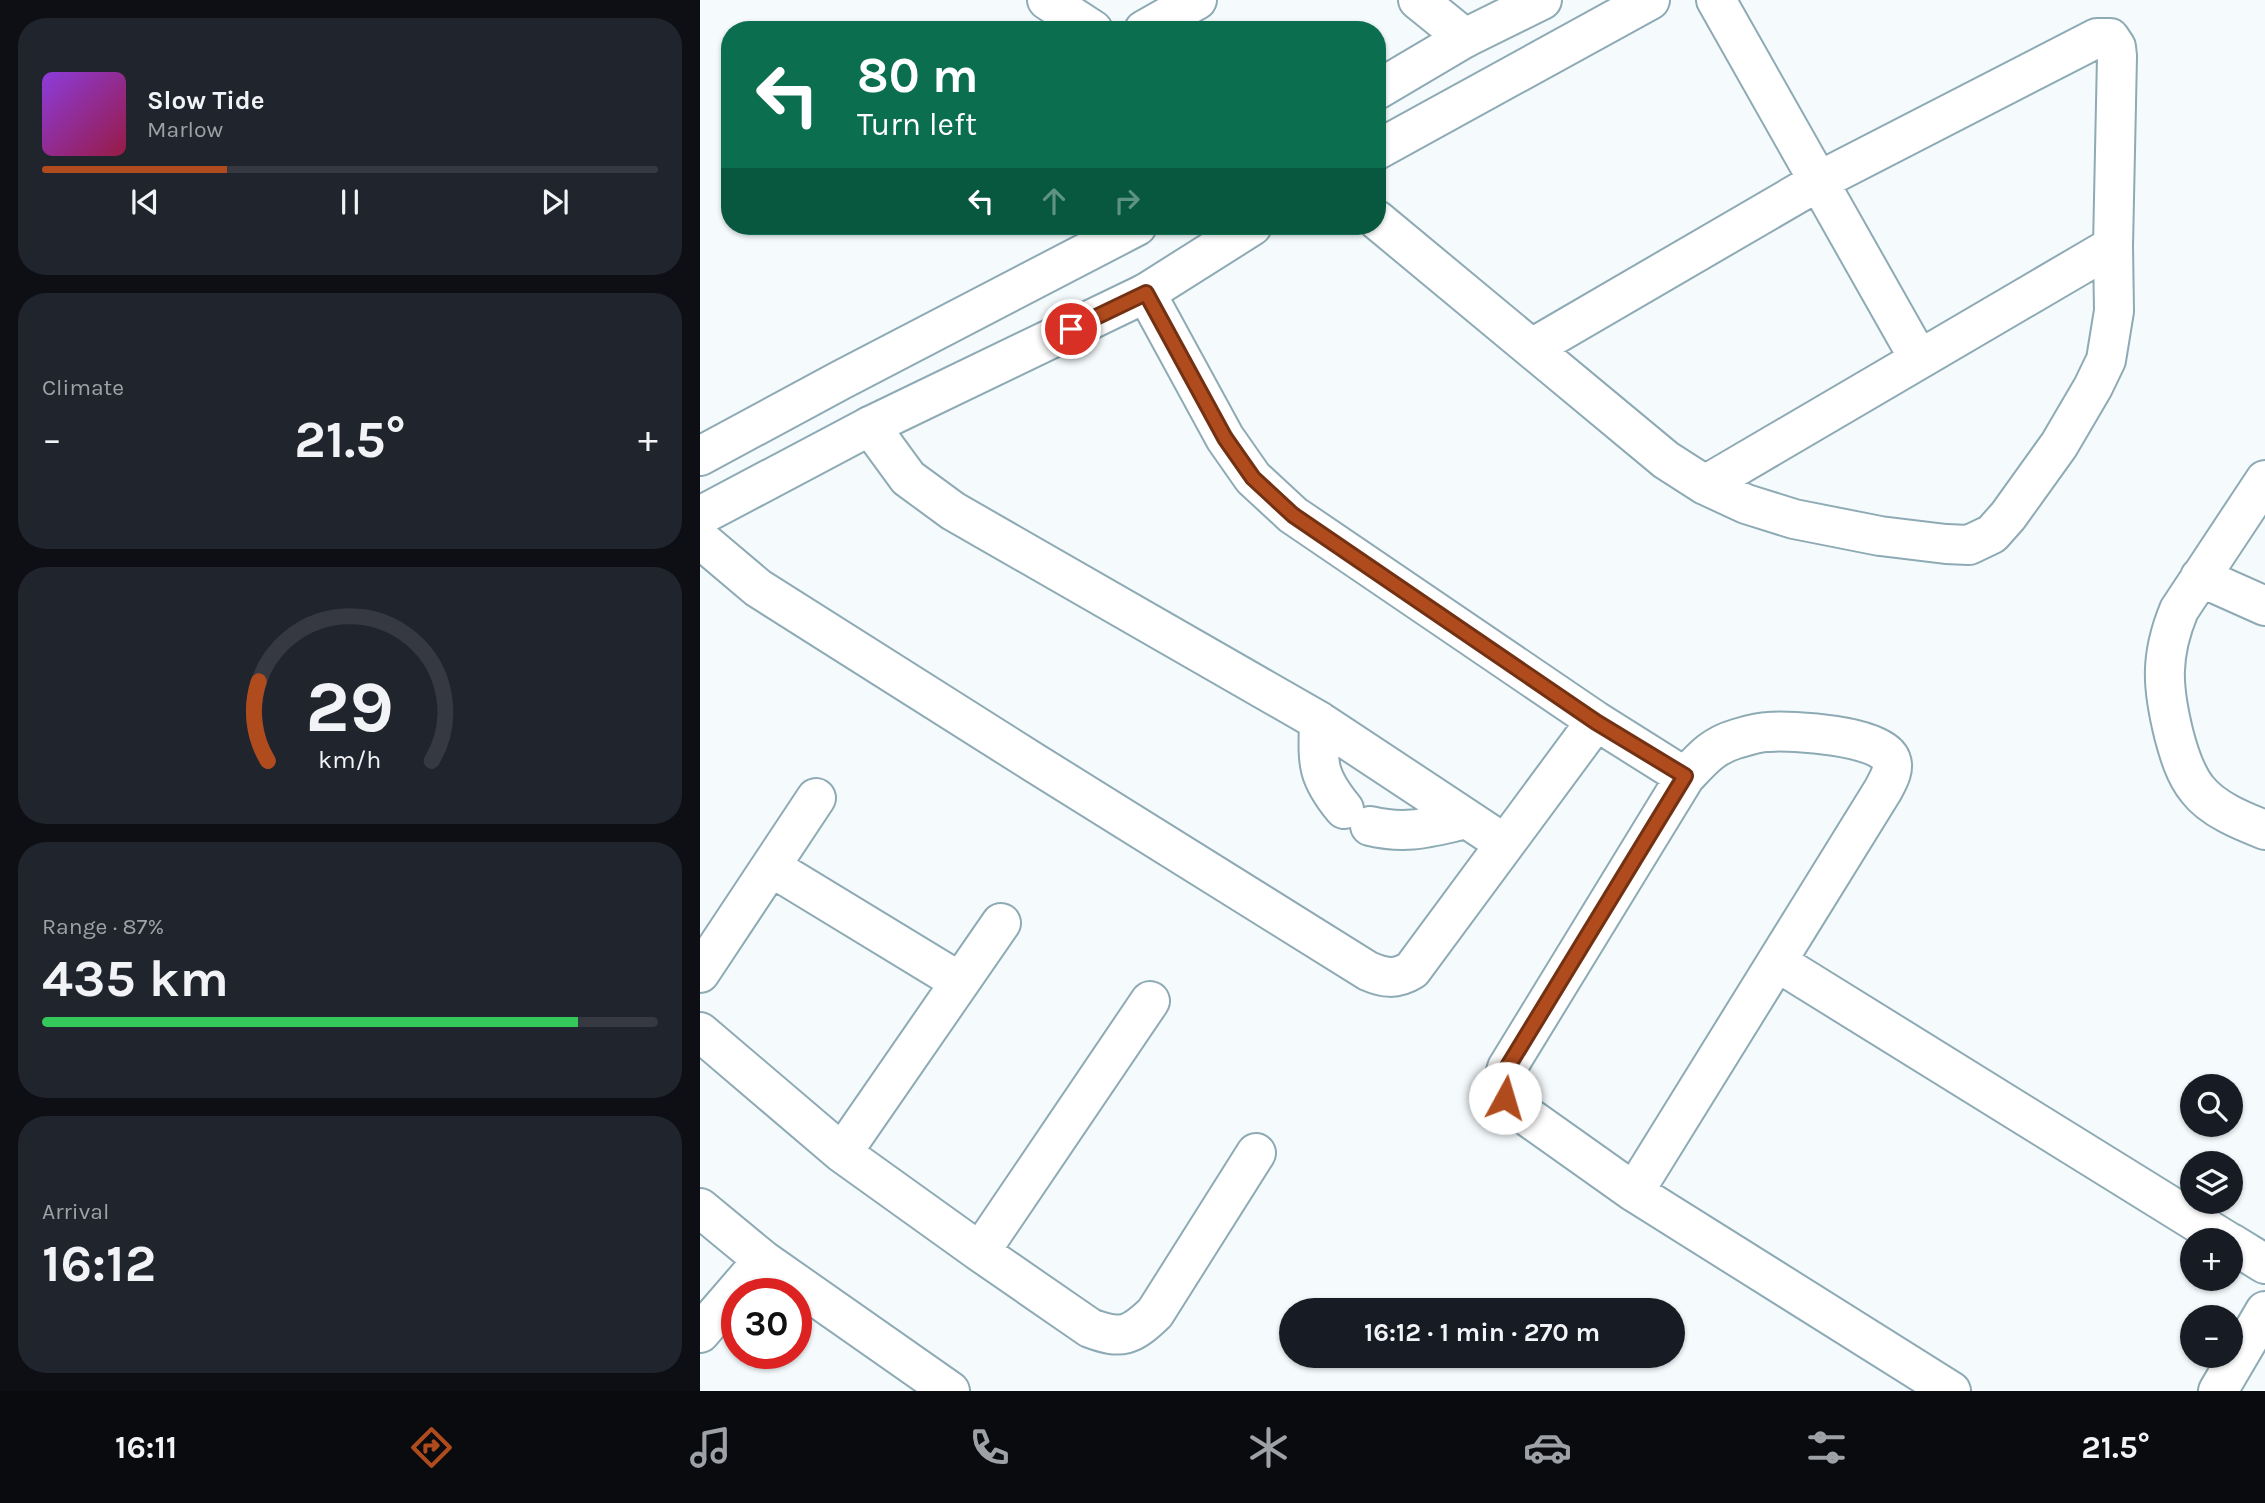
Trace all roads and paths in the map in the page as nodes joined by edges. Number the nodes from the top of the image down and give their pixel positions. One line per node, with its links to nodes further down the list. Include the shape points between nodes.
1 (1047, 0): 7 (street)
2 (1197, 0): 8 (street)
3 (1418, 0): 9 (street)
4 (1542, 0): 9 (street)
5 (1650, 0): 11 (street)
6 (1716, 0): 12 (street)
7 (1079, 21)
8 (1160, 21)
9 (1465, 38): 10 (street)
10 (1386, 85)
11 (1386, 145)
12 (1819, 181): 16 (street, via 2103,37 2114,42 2117,56); 18 (street); 19 (street)
13 (1386, 227): 18 (street)
14 (1120, 235): 21 (street)
15 (1229, 235): 17 (street)
16 (2113, 246): 19 (street); 22 (street, via 2114,311 2106,360 2059,445 1992,534 1969,545 1880,536 1794,519)
17 (1146, 293): 20 (street); 29 (street, via 1225,438 1253,478 1293,515)
18 (1532, 348): 22 (street, via 1666,460)
19 (1919, 359): 22 (street)
20 (870, 426): 24 (street); 28 (street, via 908,478 953,510)
21 (700, 456)
22 (1705, 485)
23 (2263, 489): 26 (street)
24 (700, 516)
25 (700, 539): 34 (street, via 758,588 1380,976 1402,977 1412,970)
26 (2200, 577): 27 (street); 33 (street, via 2170,632 2164,685 2170,720 2185,769 2198,791 2220,808)
27 (2265, 606)
28 (1319, 721): 32 (street); 32 (street, via 1318,754 1327,789 1357,818 1392,831)
29 (1596, 722): 30 (street); 34 (street)
30 (1685, 776): 37 (street, via 1709,751 1765,732 1807,732 1848,739 1874,746 1891,759 1891,774 1883,790); 44 (street, via 1503,1081 1505,1098 1517,1109)
31 (816, 799): 35 (street)
32 (1467, 819): 34 (street)
33 (2265, 830)
34 (1505, 844)
35 (771, 867): 38 (street); 39 (street)
36 (1001, 923): 39 (street)
37 (1777, 962): 44 (street); 46 (street)
38 (700, 973)
39 (960, 982): 42 (street)
40 (1150, 1001): 48 (street)
41 (700, 1032): 42 (street)
42 (842, 1153): 48 (street)
43 (1256, 1153): 48 (street, via 1155,1313 1128,1335 1090,1328)
44 (1634, 1192): 54 (street)
45 (700, 1208): 49 (street)
46 (2206, 1228)
47 (2243, 1251): 50 (street)
48 (980, 1252)
49 (763, 1260): 52 (street); 53 (street)
50 (2265, 1264)
51 (2265, 1311): 55 (street)
52 (700, 1333)
53 (950, 1391)
54 (1951, 1391)
55 (2218, 1391)

